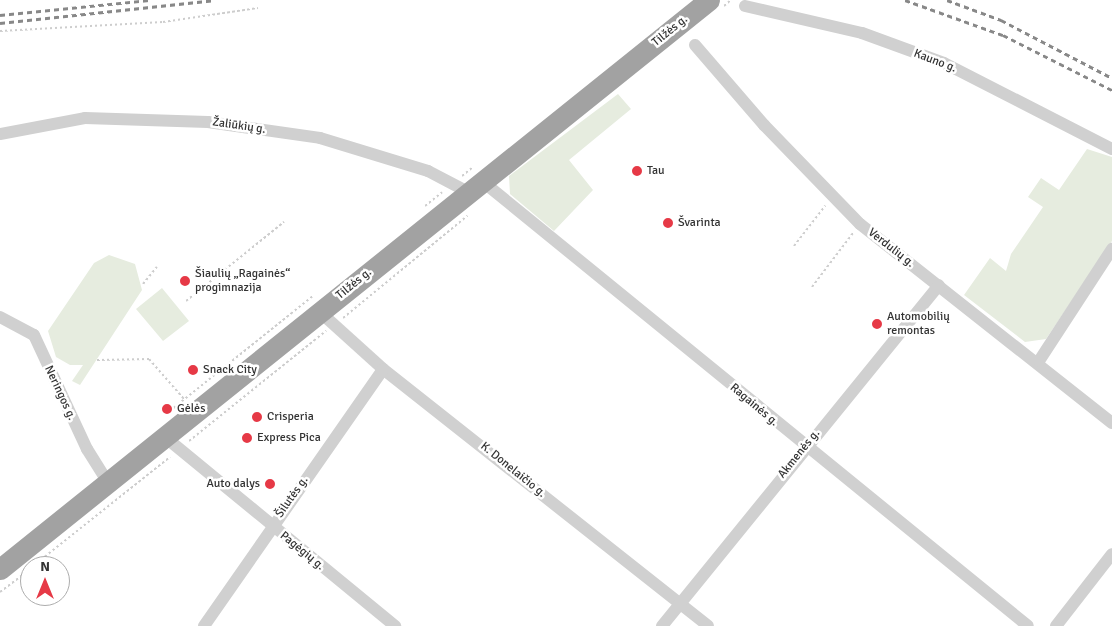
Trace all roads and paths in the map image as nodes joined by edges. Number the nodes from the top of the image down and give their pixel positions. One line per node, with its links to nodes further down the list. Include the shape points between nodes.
1 (709, 0): 8 (highway, Tilžės g.)
2 (745, 6): 7 (street, Kauno g., via 862,33 944,63)
3 (258, 8): 4 (path, via 163,22)
4 (0, 31)
5 (695, 44): 9 (street, Verdulių g.)
6 (0, 134): 8 (street, Žaliūkių g., via 86,118 208,122 320,138 428,171)
7 (1112, 149)
8 (475, 194): 20 (highway, Tilžės g.); 20 (path); 27 (street, Ragainės g.)
9 (832, 197): 11 (street, Verdulių g.); 12 (path)
10 (284, 222): 18 (path)
11 (860, 224): 16 (street, Verdulių g.); 17 (path)
12 (794, 246)
13 (1112, 249): 22 (street)
14 (157, 267): 15 (path)
15 (143, 284)
16 (939, 286): 22 (street, Verdulių g.); 27 (street, Akmenės g.)
17 (812, 287)
18 (186, 301)
19 (0, 317): 28 (street, Neringos g., via 34,334 87,449)
20 (327, 318): 23 (street, K. Donelaičio g.); 24 (highway, Tilžės g.); 26 (path)
21 (97, 360): 24 (path, via 149,359)
22 (1039, 361): 25 (street, Verdulių g.)
23 (383, 369): 29 (street, Šilutės g.); 35 (street, K. Donelaičio g.)
24 (195, 412): 26 (highway, Tilžės g.)
25 (1112, 423)
26 (171, 443): 28 (highway, Tilžės g.); 29 (street, Pagėgių g.); 31 (path)
27 (804, 447): 35 (street, Akmenės g.); 40 (street, Ragainės g.)
28 (108, 482): 32 (highway, Tilžės g.)
29 (271, 526): 36 (street, Šilutės g.); 37 (street, Pagėgių g.)
30 (1112, 554): 41 (street)
31 (44, 556)
32 (0, 569)
33 (20, 576): 34 (path)
34 (0, 592)
35 (680, 603): 38 (street, Akmenės g.); 39 (street, K. Donelaičio g.)
36 (204, 626)
37 (395, 626)
38 (662, 626)
39 (708, 626)
40 (1028, 626)
41 (1056, 626)

